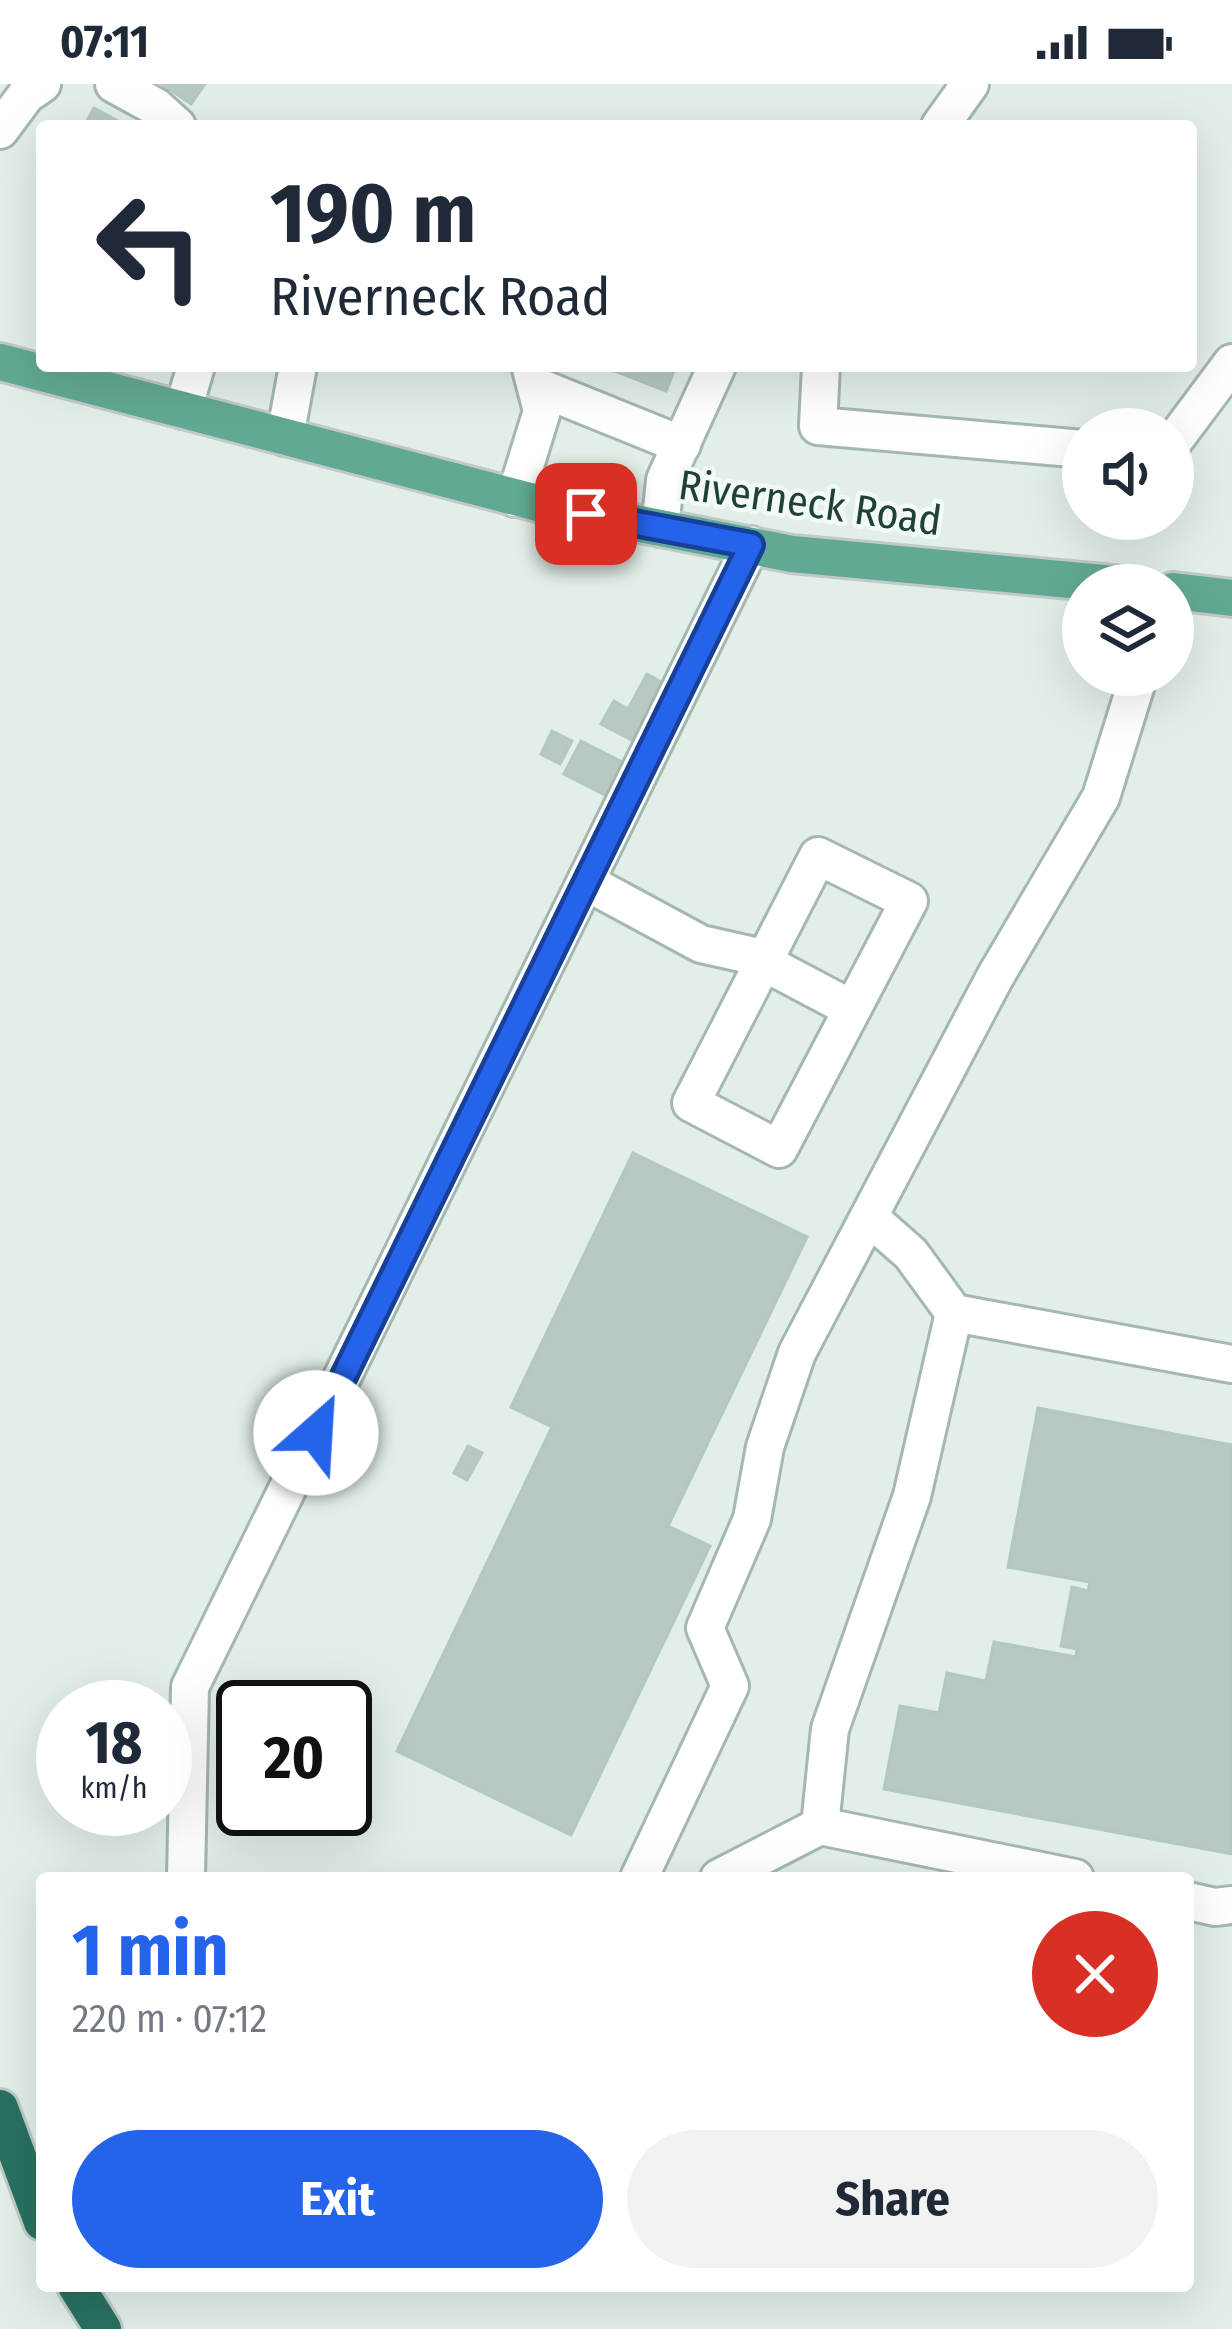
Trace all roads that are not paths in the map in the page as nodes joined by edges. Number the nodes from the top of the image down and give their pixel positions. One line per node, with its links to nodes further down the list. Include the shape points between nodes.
1 (42, 84): 6 (lane)
2 (114, 84): 4 (lane)
3 (970, 84): 5 (lane)
4 (171, 120)
5 (944, 120)
6 (0, 130)
7 (0, 362): 9 (main road, Riverneck Road)
8 (1232, 363): 17 (lane)
9 (36, 371)
10 (38, 372): 16 (main road, Riverneck Road)
11 (194, 372): 16 (lane)
12 (297, 372): 18 (lane)
13 (714, 372): 19 (lane)
14 (821, 372): 20 (lane, via 818,426)
15 (533, 376): 19 (lane); 21 (lane, via 542,411)
16 (183, 410): 18 (main road, Riverneck Road)
17 (1194, 414)
18 (285, 437): 21 (main road, Riverneck Road)
19 (682, 445): 22 (lane, via 665,479)
20 (1062, 446)
21 (515, 498): 22 (main road, Riverneck Road)
22 (660, 528): 23 (main road, Riverneck Road)
23 (751, 545): 24 (main road, Riverneck Road); 28 (lane)
24 (1062, 579)
25 (1194, 593): 26 (main road)
26 (1232, 598)
27 (1132, 696): 31 (lane, via 1101,797 995,976)
28 (587, 883): 29 (lane, via 701,944); 35 (lane, via 190,1688)
29 (762, 961): 30 (lane); 30 (lane, via 818,856 909,901); 30 (lane, via 691,1103 779,1149)
30 (851, 1009)
31 (869, 1217): 32 (lane, via 911,1254); 36 (lane, via 790,1372 752,1519 706,1628 730,1686)
32 (954, 1313): 33 (lane); 34 (lane, via 912,1496 830,1729)
33 (1232, 1364)
34 (820, 1826): 37 (lane); 38 (lane)
35 (186, 1872)
36 (642, 1872)
37 (731, 1872)
38 (1046, 1872)
39 (1194, 1902): 40 (lane)
40 (1232, 1905)
41 (0, 2108): 42 (highway)
42 (36, 2206)
43 (80, 2292): 44 (highway)
44 (103, 2329)

